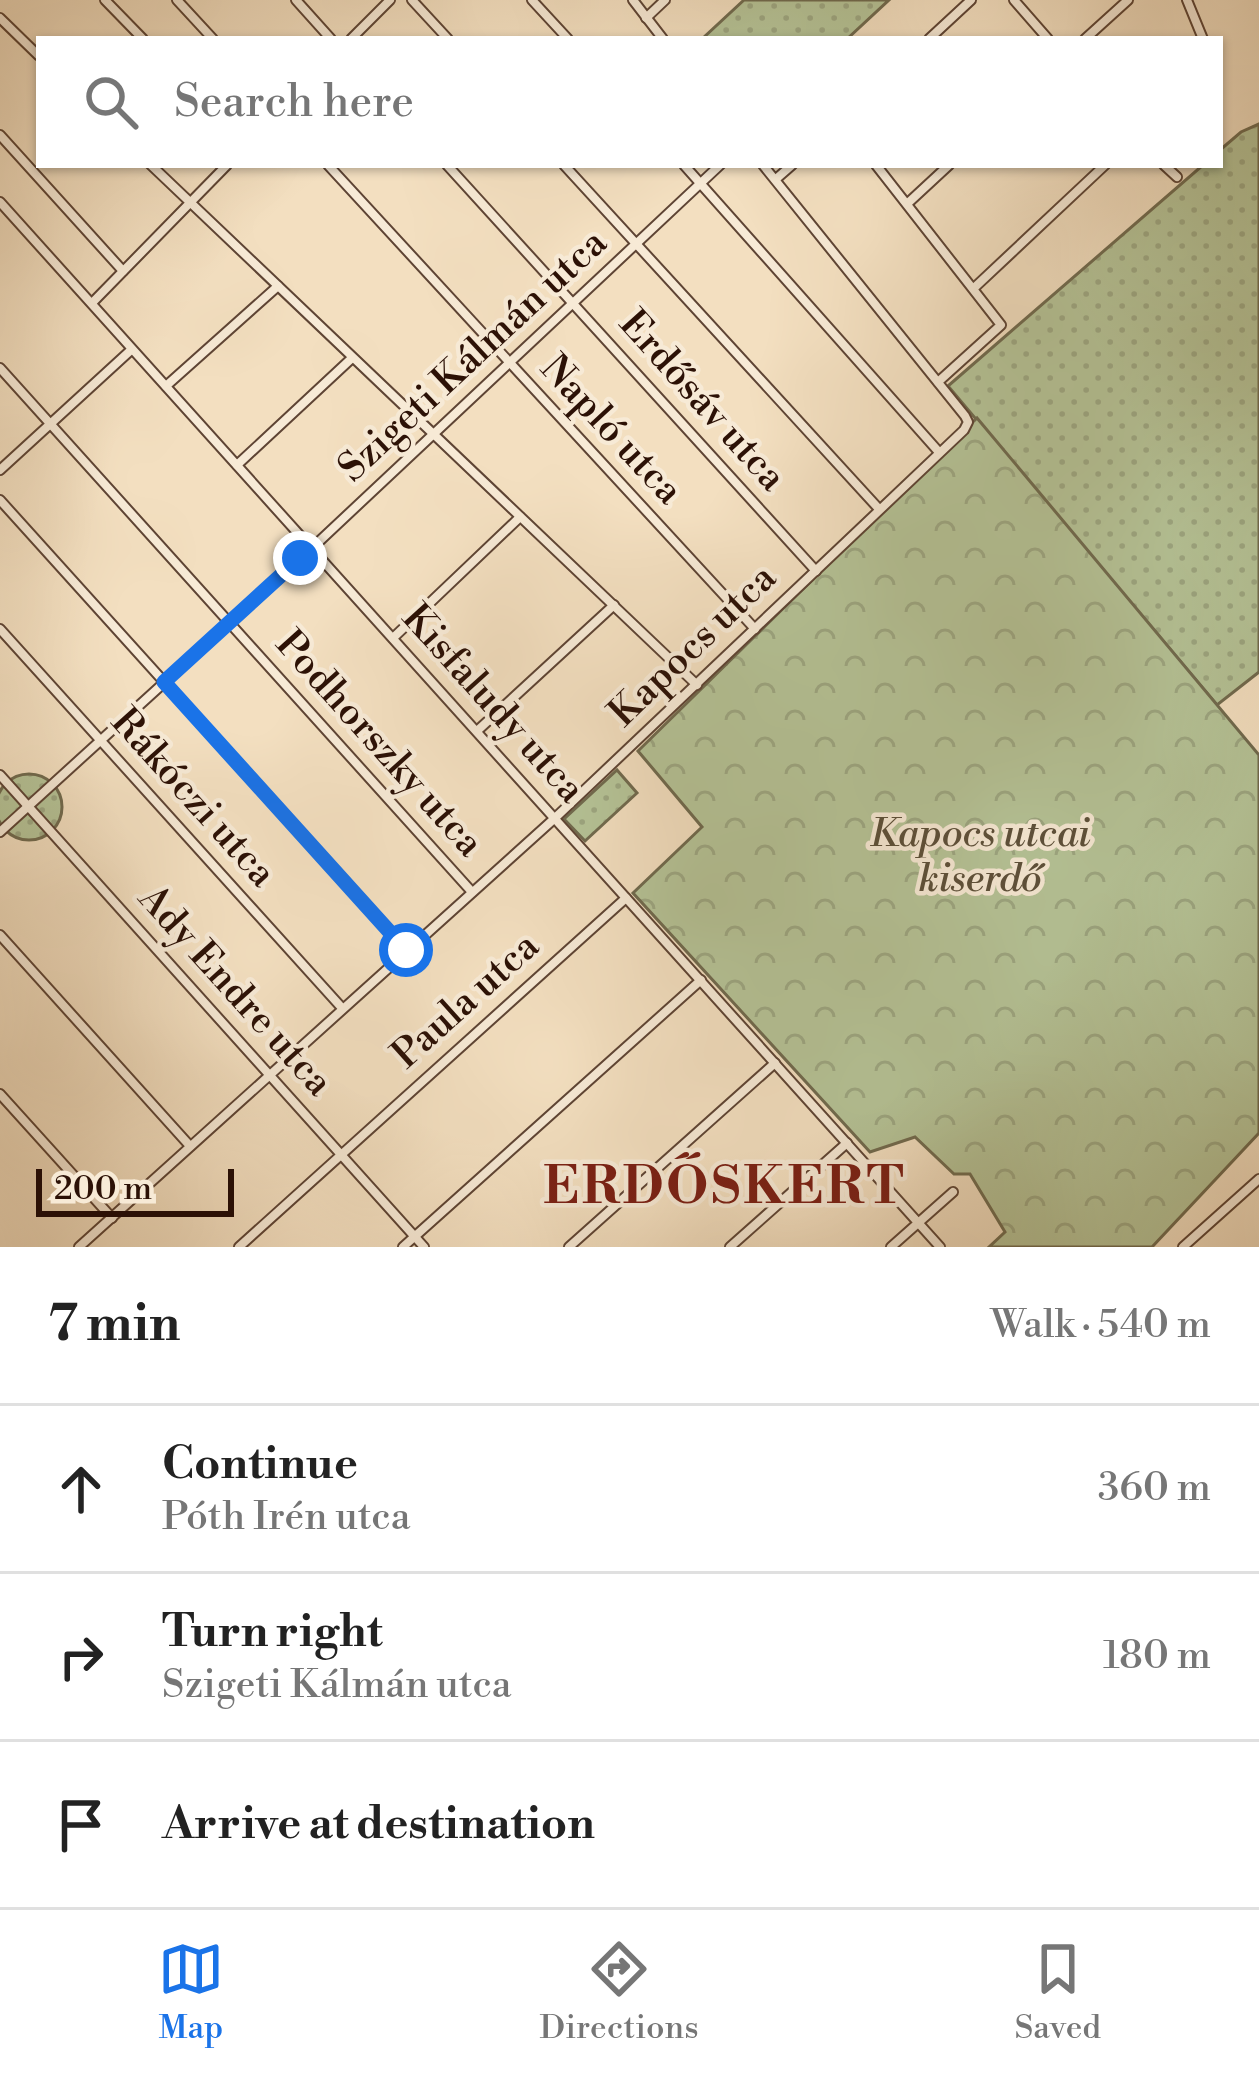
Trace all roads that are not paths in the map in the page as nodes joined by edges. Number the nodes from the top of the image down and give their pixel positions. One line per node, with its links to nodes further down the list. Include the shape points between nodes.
1 (105, 0): 15 (street)
2 (177, 0): 16 (street)
3 (296, 0): 17 (street)
4 (390, 0): 18 (street)
5 (412, 0): 19 (street)
6 (532, 0): 20 (street)
7 (632, 0): 13 (street)
8 (665, 0): 13 (street)
9 (971, 0): 22 (street)
10 (1013, 0): 23 (street)
11 (1128, 0): 24 (street)
12 (1186, 0): 25 (street)
13 (646, 18): 21 (street)
14 (0, 19): 26 (street)
15 (140, 36)
16 (209, 36)
17 (328, 36)
18 (354, 36)
19 (445, 36)
20 (565, 36)
21 (661, 36)
22 (931, 36)
23 (1045, 36)
24 (1088, 36)
25 (1202, 36)
26 (36, 53)
27 (0, 135): 48 (street)
28 (154, 168): 45 (street)
29 (224, 168): 45 (street)
30 (331, 168): 55 (street, Napló utca)
31 (450, 168): 51 (street, Erdősáv utca)
32 (567, 168): 47 (street)
33 (687, 168): 43 (street)
34 (717, 168): 43 (street, Szigeti Kálmán utca)
35 (767, 168): 42 (street)
36 (789, 168): 42 (street)
37 (879, 168): 46 (street)
38 (946, 168): 46 (street)
39 (1102, 168): 50 (street)
40 (1168, 168): 41 (street)
41 (1178, 177)
42 (776, 179): 57 (street)
43 (700, 183): 47 (street, Szigeti Kálmán utca); 61 (street)
44 (0, 202): 52 (street, Kisfaludy utca)
45 (190, 203): 48 (street); 49 (street)
46 (908, 203): 50 (street)
47 (637, 244): 51 (street, Szigeti Kálmán utca); 65 (street)
48 (123, 271): 52 (street)
49 (278, 286): 54 (street); 58 (street)
50 (974, 288): 57 (street, via 1001,325)
51 (573, 302): 55 (street, Szigeti Kálmán utca); 68 (street, Erdősáv utca)
52 (92, 303): 53 (street, Kisfaludy utca)
53 (132, 349): 58 (street, Kisfaludy utca); 59 (street)
54 (352, 358): 60 (street); 62 (street)
55 (508, 363): 60 (street, Szigeti Kálmán utca); 72 (street, Napló utca)
56 (0, 368): 59 (street, Podhorszky utca)
57 (938, 382): 61 (street, Kapocs utca, via 968,422)
58 (166, 386): 62 (street, Kisfaludy utca)
59 (50, 424): 63 (street); 70 (street, Podhorszky utca)
60 (432, 434): 66 (street); 67 (street, Szigeti Kálmán utca)
61 (938, 451): 65 (street, Kapocs utca)
62 (237, 465): 67 (street, Kisfaludy utca)
63 (0, 470)
64 (0, 500): 74 (street)
65 (879, 509): 68 (street, Kapocs utca)
66 (520, 518): 69 (street); 73 (street)
67 (310, 549): 70 (street, Szigeti Kálmán utca); 73 (street, Kisfaludy utca)
68 (816, 571): 72 (street, Kapocs utca)
69 (614, 605): 75 (street); 76 (street)
70 (229, 621): 74 (street, Szigeti Kálmán utca); 82 (street, Podhorszky utca)
71 (0, 629): 77 (street, Rákóczi utca)
72 (754, 629): 75 (street, Kapocs utca)
73 (393, 638): 76 (street, Kisfaludy utca)
74 (164, 682): 77 (street, Szigeti Kálmán utca); 85 (street)
75 (697, 685): 80 (street, Kapocs utca)
76 (477, 731): 80 (street, Kisfaludy utca)
77 (101, 740): 79 (street, Szigeti Kálmán utca); 87 (street, Rákóczi utca)
78 (0, 776): 79 (street, Ady Endre utca)
79 (28, 806): 81 (street, Szigeti Kálmán utca); 89 (street, Ady Endre utca)
80 (555, 818): 82 (street, Kapocs utca); 83 (street, Kisfaludy utca)
81 (0, 832)
82 (472, 892): 85 (street, Kapocs utca)
83 (626, 898): 86 (street, Kisfaludy utca); 93 (street, Paula utca)
84 (0, 935): 92 (street)
85 (406, 950): 87 (street, Kapocs utca)
86 (700, 980): 88 (street, Kisfaludy utca); 98 (street)
87 (342, 1008): 89 (street, Kapocs utca)
88 (775, 1063): 91 (street, Kisfaludy utca); 103 (street)
89 (269, 1074): 92 (street, Kapocs utca); 93 (street, Ady Endre utca)
90 (0, 1094): 96 (street)
91 (848, 1143): 97 (street, Kisfaludy utca); 104 (street)
92 (190, 1147): 96 (street, Kapocs utca)
93 (341, 1153): 98 (street, Ady Endre utca); 100 (street, Paula utca)
94 (1259, 1179): 107 (street)
95 (953, 1192): 97 (street)
96 (112, 1218): 99 (street, Kapocs utca)
97 (918, 1222): 105 (street); 106 (street, Kisfaludy utca)
98 (415, 1236): 101 (street); 102 (street, Ady Endre utca)
99 (80, 1247)
100 (239, 1247)
101 (403, 1247)
102 (424, 1247)
103 (569, 1247)
104 (730, 1247)
105 (891, 1247)
106 (940, 1247)
107 (1183, 1247)

